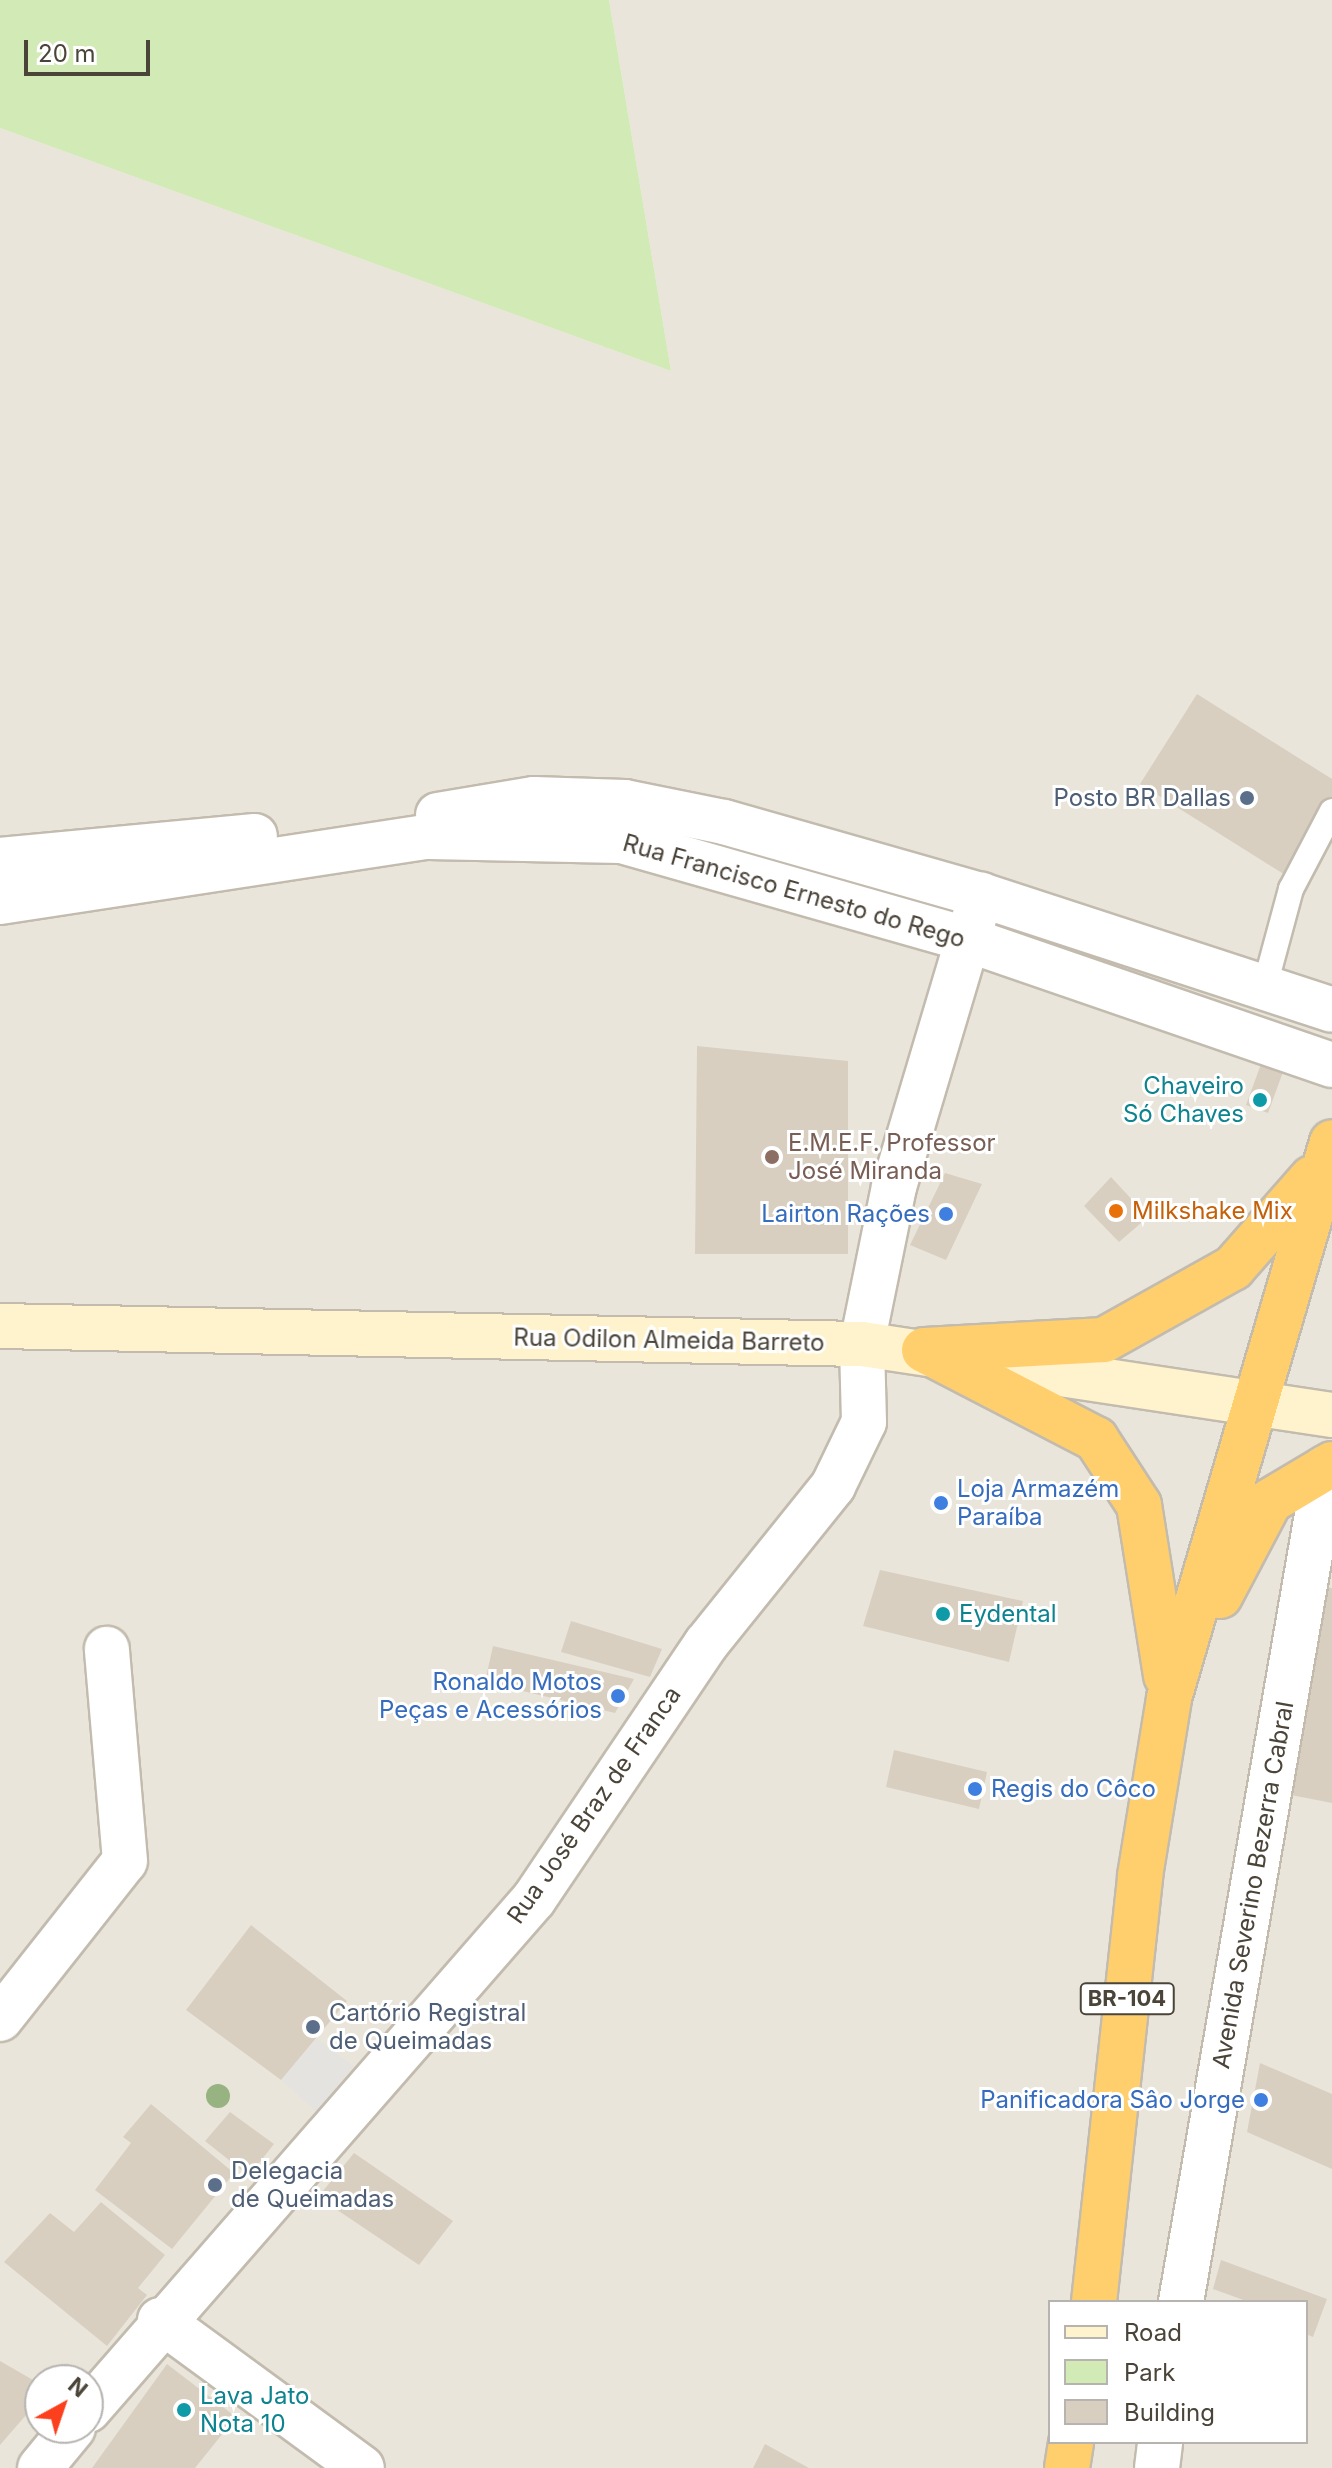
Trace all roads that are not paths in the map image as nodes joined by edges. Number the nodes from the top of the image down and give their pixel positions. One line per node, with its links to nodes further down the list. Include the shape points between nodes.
1 (1332, 811): 6 (lane, via 1291,889)
2 (0, 860): 3 (street, Rua Francisco Ernesto do Rego, via 549,799 625,802 724,822)
3 (981, 895): 5 (street, Rua José Braz de Franca); 6 (street, Rua Francisco Ernesto do Rego)
4 (0, 902): 5 (street, Rua Francisco Ernesto do Rego, via 427,837 536,835 622,841 676,854)
5 (969, 940): 8 (street, Rua Francisco Ernesto do Rego); 12 (street, Rua José Braz de Franca, via 909,1128)
6 (1264, 989): 7 (street, Rua Francisco Ernesto do Rego)
7 (1332, 1010)
8 (1332, 1065)
9 (1327, 1155): 10 (highway); 13 (highway, via 1233,1268 1104,1340); 14 (highway, BR-104)
10 (1332, 1220)
11 (0, 1326): 12 (main road, Rua Odilon Almeida Barreto)
12 (862, 1344): 13 (main road, Rua Odilon Almeida Barreto); 22 (street, Rua José Braz de Franca, via 864,1422 833,1486 706,1644 534,1899)
13 (924, 1350): 14 (main road, Rua Odilon Almeida Barreto); 18 (highway, via 1096,1439 1139,1505)
14 (1252, 1403): 15 (main road, Rua Odilon Almeida Barreto); 18 (highway, BR-104)
15 (1332, 1415)
16 (1329, 1466): 18 (highway, via 1270,1501); 21 (street, Avenida Severino Bezerra Cabral)
17 (107, 1649): 19 (street, via 125,1861)
18 (1169, 1698): 20 (highway, BR-104, via 1140,1876)
19 (0, 2019)
20 (1094, 2300)
21 (1181, 2300)
22 (160, 2320): 23 (street, Rua José Braz de Franca); 28 (street)
23 (104, 2390)
24 (60, 2444): 27 (street)
25 (1071, 2444): 29 (highway)
26 (1160, 2444): 30 (street)
27 (40, 2468)
28 (362, 2468)
29 (1067, 2468)
30 (1157, 2468)

